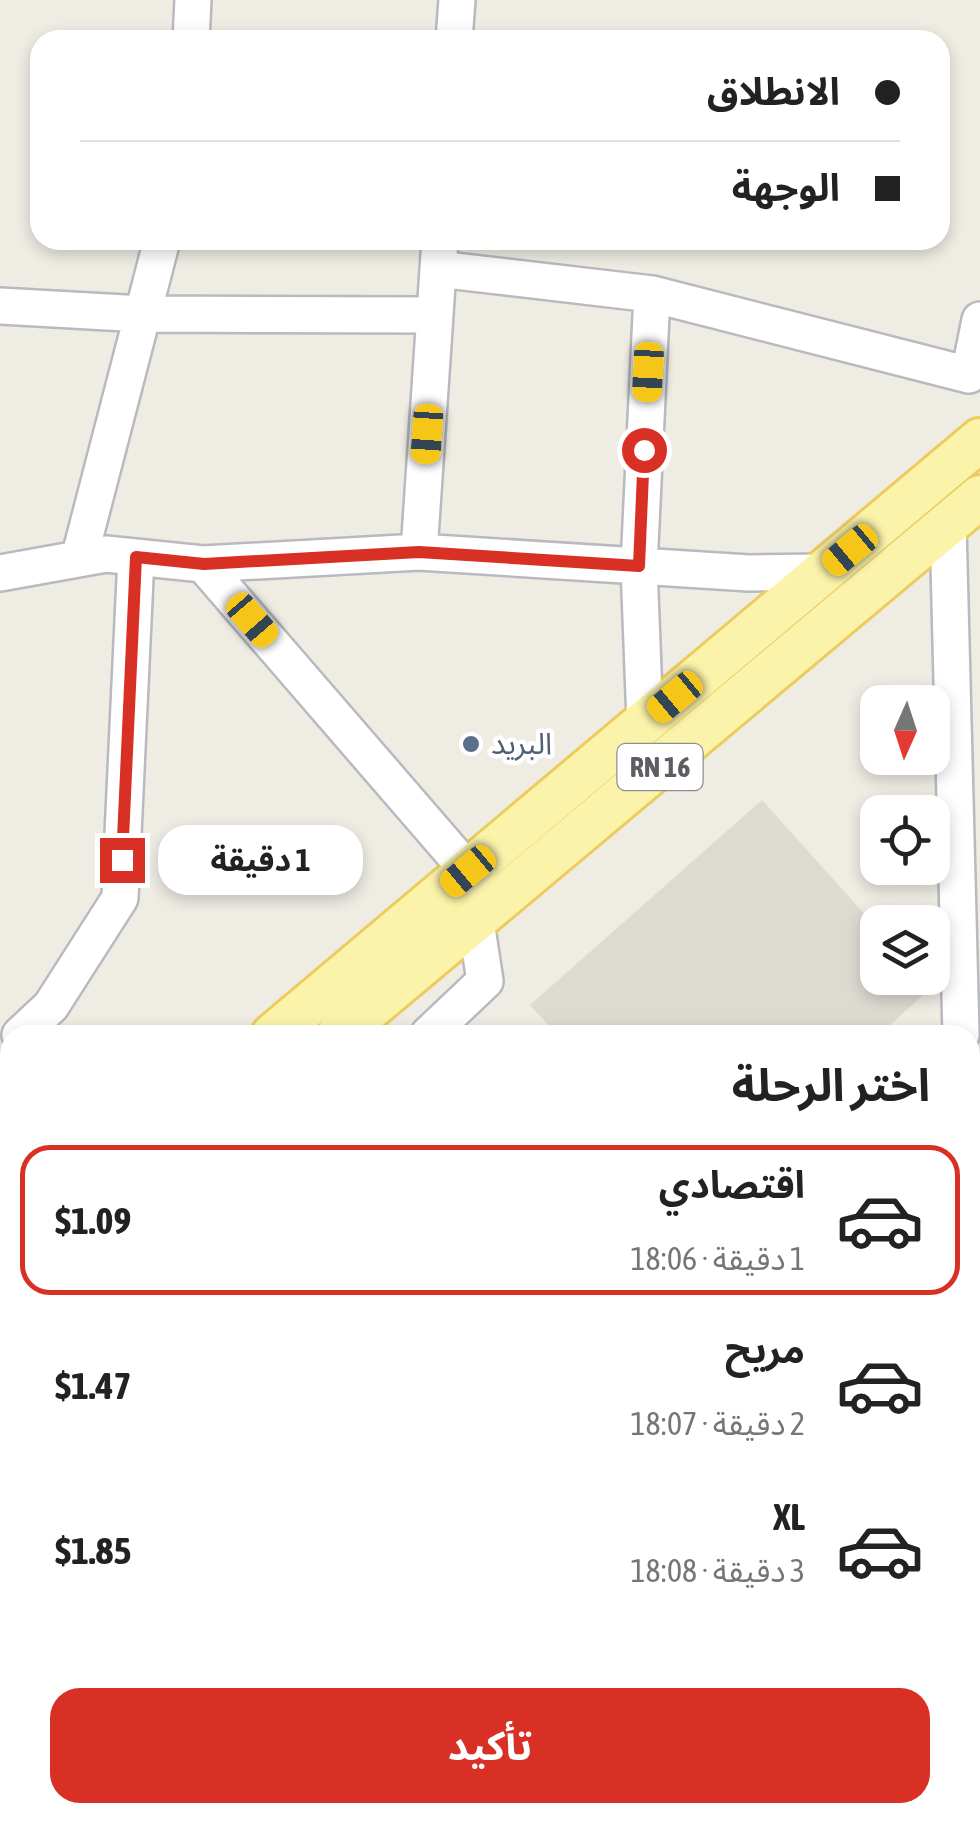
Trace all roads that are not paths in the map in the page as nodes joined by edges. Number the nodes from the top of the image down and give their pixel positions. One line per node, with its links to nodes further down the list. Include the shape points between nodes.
1 (192, 0): 3 (street)
2 (457, 0): 4 (street)
3 (191, 30)
4 (455, 30)
5 (159, 250): 9 (street)
6 (439, 254): 7 (street); 10 (street)
7 (652, 294): 12 (street); 19 (street)
8 (0, 306): 9 (street)
9 (143, 314): 10 (street); 17 (street)
10 (435, 315): 15 (street)
11 (980, 320): 12 (street)
12 (975, 376)
13 (980, 440): 20 (main road, RN 16)
14 (964, 534): 23 (street); 26 (main road, RN 16)
15 (419, 552): 18 (street); 19 (street)
16 (136, 557): 17 (street); 18 (street); 27 (street, via 120,898 52,1006)
17 (79, 559): 21 (street)
18 (204, 564): 24 (street)
19 (639, 566): 20 (street); 22 (street)
20 (824, 572): 22 (main road, RN 16)
21 (0, 573)
22 (645, 722): 24 (main road, RN 16)
23 (967, 728): 25 (street)
24 (468, 871): 26 (street); 28 (main road, RN 16)
25 (969, 906): 31 (street)
26 (486, 914): 29 (main road, RN 16); 30 (street, via 484,981)
27 (31, 1025)
28 (285, 1025)
29 (350, 1025)
30 (438, 1025)
31 (962, 1025)
32 (980, 1747): 33 (street)
33 (980, 1794)

